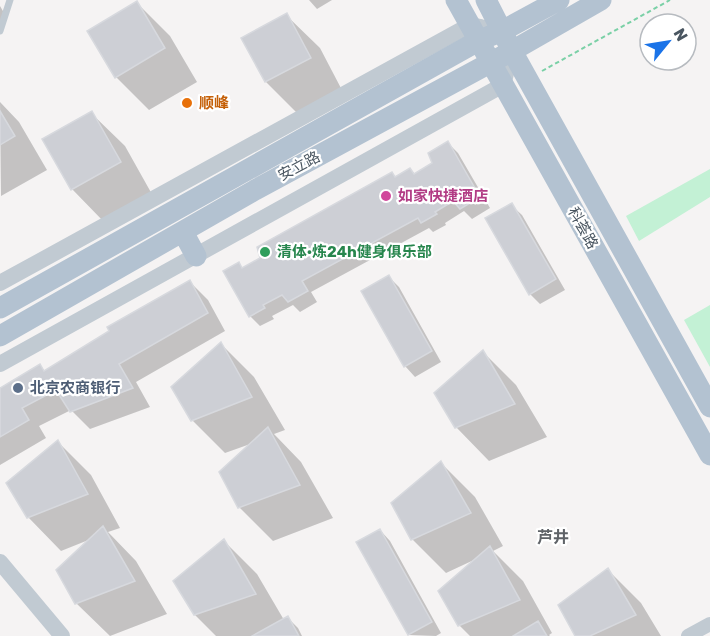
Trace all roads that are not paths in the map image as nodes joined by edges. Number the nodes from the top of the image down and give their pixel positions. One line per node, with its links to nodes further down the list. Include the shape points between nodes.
1 (10, 0): 6 (lane)
2 (456, 0): 8 (main road, 科荟路)
3 (486, 0): 7 (main road, 科荟路)
4 (559, 0): 7 (main road, 安立路)
5 (601, 0): 9 (main road, 安立路)
6 (0, 31)
7 (502, 31): 8 (main road, 安立路); 9 (main road, 科荟路)
8 (474, 33): 10 (main road, 科荟路); 14 (street, 安立路); 15 (main road, 安立路)
9 (512, 51): 10 (main road, 安立路); 11 (street); 18 (main road, 科荟路)
10 (490, 63): 11 (main road, 科荟路); 12 (main road, 安立路)
11 (503, 86): 13 (street, 安立路); 19 (main road, 科荟路)
12 (183, 232): 13 (main road); 16 (main road, 安立路)
13 (196, 256): 17 (street, 安立路)
14 (0, 283)
15 (0, 308)
16 (0, 336)
17 (0, 364)
18 (710, 407)
19 (710, 455)
20 (0, 562): 22 (street)
21 (710, 624): 23 (street)
22 (62, 636)
23 (688, 636)

